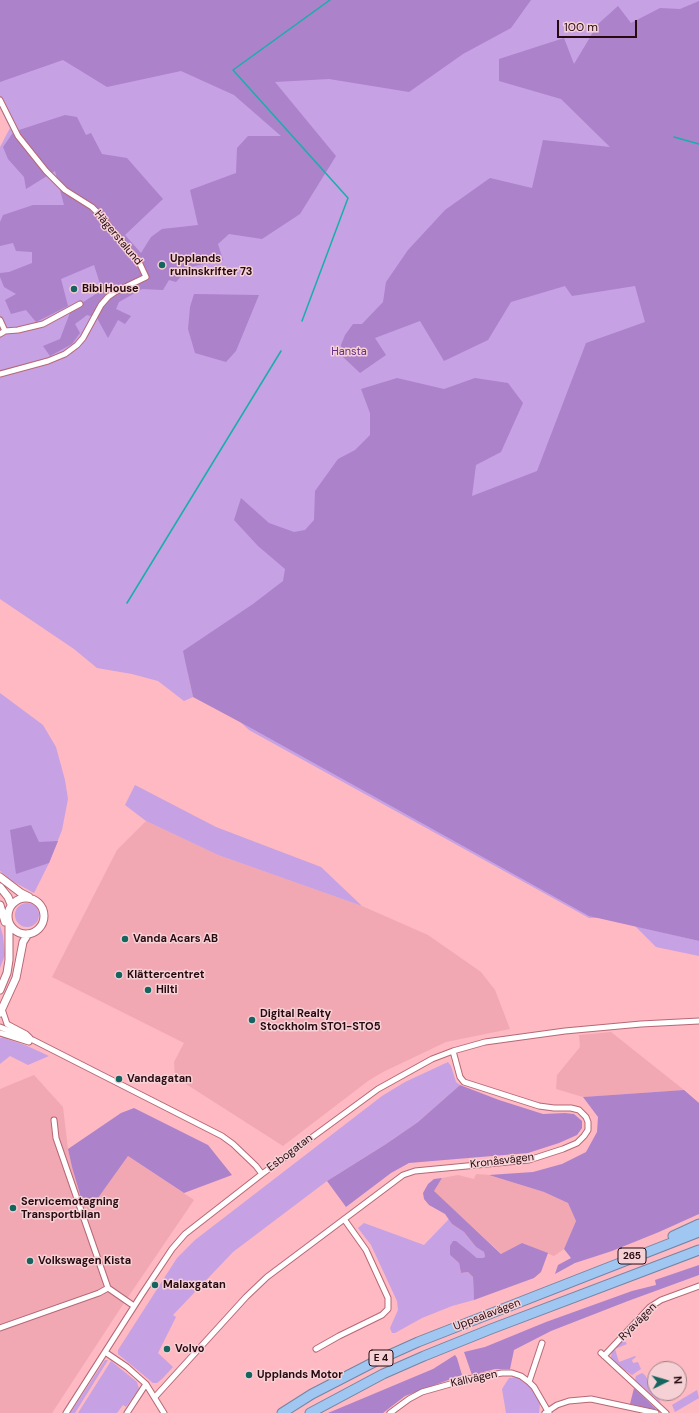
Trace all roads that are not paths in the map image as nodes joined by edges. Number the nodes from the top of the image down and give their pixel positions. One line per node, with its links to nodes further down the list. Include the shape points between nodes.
1 (0, 100): 6 (street, Hägerstalund, via 18,136 46,171 65,190 98,213 139,262 146,277 108,297 83,338 65,354)
2 (80, 304): 4 (street, via 43,324)
3 (0, 320): 4 (street)
4 (5, 331): 5 (street)
5 (0, 334)
6 (0, 374)
7 (0, 877): 9 (main road)
8 (0, 887): 10 (main road)
9 (31, 898): 10 (main road, via 20,898); 13 (main road, via 39,903 44,916 41,926)
10 (11, 904): 12 (main road, via 7,914)
11 (0, 905): 14 (main road)
12 (9, 923): 13 (main road, via 17,932); 14 (main road)
13 (28, 934): 16 (main road, via 23,942 16,978)
14 (9, 936): 15 (main road, via 9,960)
15 (0, 990)
16 (1, 1011): 20 (street, via 7,1024)
17 (699, 1021): 22 (street, Esbogatan, via 641,1024 504,1039)
18 (0, 1028): 20 (street)
19 (0, 1033): 21 (street)
20 (33, 1040): 21 (street)
21 (44, 1047): 24 (street, via 222,1136)
22 (453, 1051): 24 (street, Esbogatan, via 432,1059 378,1089); 25 (street, Kronåsvägen, via 460,1077 464,1082 539,1106 579,1110 586,1117 588,1130 577,1143 529,1160 415,1171 403,1175)
23 (54, 1120): 31 (street, via 56,1138)
24 (262, 1174): 32 (street, Esbogatan, via 185,1234)
25 (344, 1219): 35 (street, via 366,1250 388,1298 388,1309 382,1315); 39 (street, Kronåsvägen, via 267,1277)
26 (699, 1224): 29 (highway, 265)
27 (699, 1232): 29 (highway, Uppsalavägen / E 4)
28 (699, 1250): 45 (highway, Uppsalavägen / E 4, via 424,1356 383,1374)
29 (597, 1272): 44 (highway, Uppsalavägen / E 4, via 418,1342 312,1394)
30 (699, 1286): 48 (street, Ryavägen, via 661,1300 650,1307 603,1355)
31 (108, 1288): 32 (street); 33 (street)
32 (134, 1306): 36 (street, Esbogatan)
33 (0, 1328)
34 (542, 1343): 37 (street)
35 (316, 1349)
36 (105, 1352): 38 (street); 41 (street, Esbogatan)
37 (529, 1382): 40 (street, Källvägen); 46 (street, Källvägen, via 512,1373 468,1379 422,1392)
38 (146, 1384): 39 (street); 42 (street)
39 (154, 1397): 43 (street)
40 (548, 1412): 47 (street, via 569,1401 591,1399)
41 (66, 1413)
42 (127, 1413)
43 (164, 1413)
44 (282, 1413)
45 (310, 1413)
46 (390, 1413)
47 (656, 1413)
48 (666, 1413)

